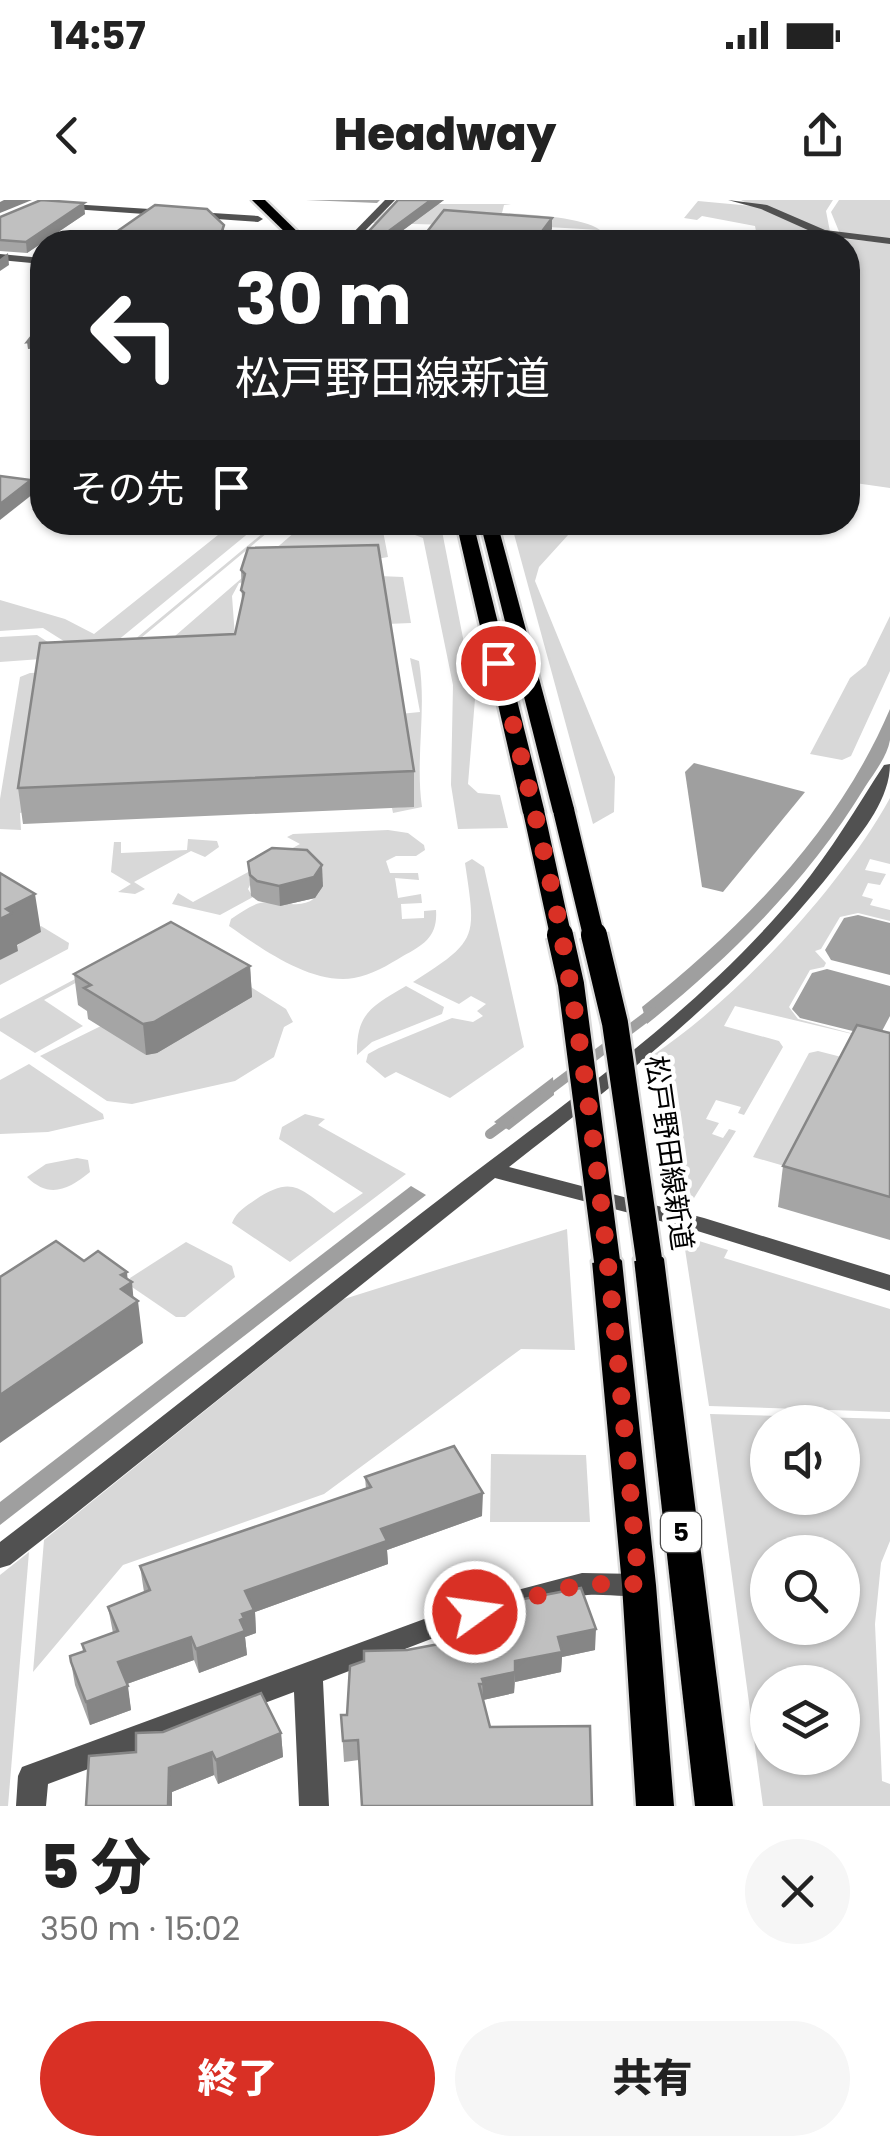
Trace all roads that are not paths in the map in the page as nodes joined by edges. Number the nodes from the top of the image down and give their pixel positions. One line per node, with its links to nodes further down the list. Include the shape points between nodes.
1 (258, 200): 7 (main road)
2 (278, 200): 8 (main road)
3 (390, 200): 9 (street)
4 (733, 200): 10 (street)
5 (46, 202): 6 (street, via 258,219)
6 (245, 230)
7 (289, 230)
8 (308, 230)
9 (361, 230)
10 (816, 230)
11 (860, 237): 12 (street)
12 (890, 241)
13 (0, 257): 14 (street)
14 (30, 261)
15 (467, 535): 21 (main road, 5, bridge, via 571,984)
16 (491, 535): 26 (main road, 松戸野田線新道 / 5, bridge, via 615,1022)
17 (890, 770): 18 (street, via 793,910 691,1008)
18 (490, 1170): 19 (street); 20 (street)
19 (890, 1283)
20 (0, 1557)
21 (639, 1584): 22 (street, via 582,1584 475,1612); 25 (main road, 5)
22 (308, 1674): 23 (street, via 34,1776); 24 (street)
23 (31, 1806)
24 (314, 1806)
25 (654, 1806)
26 (714, 1806)

